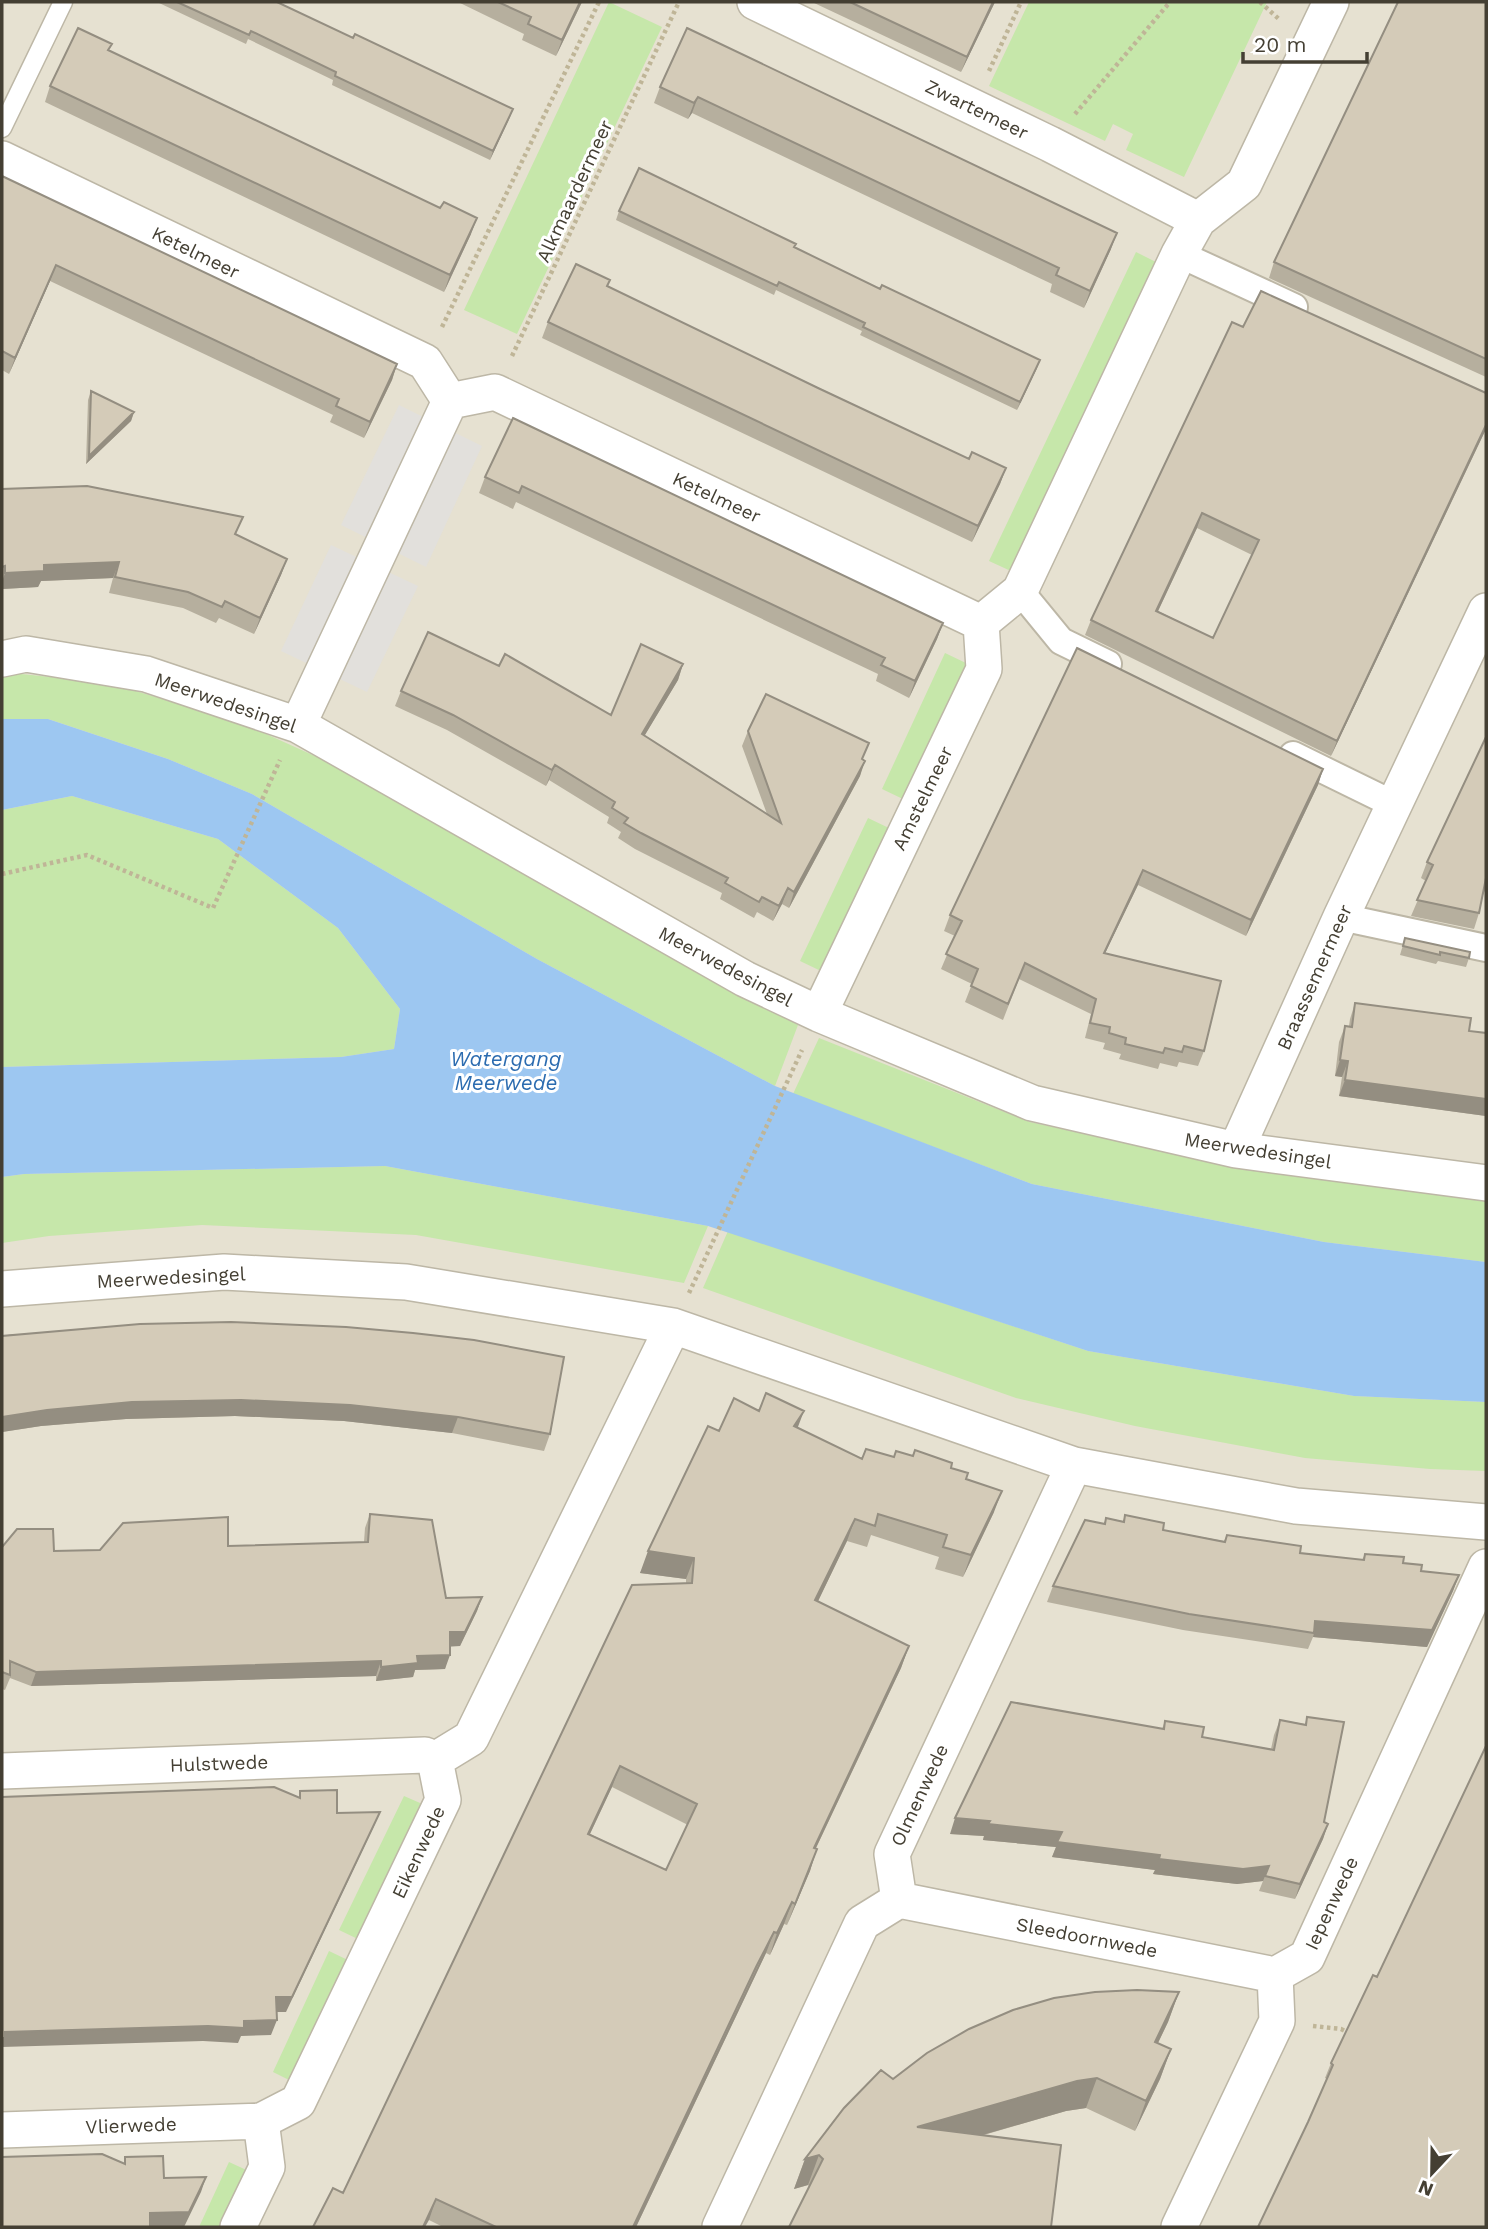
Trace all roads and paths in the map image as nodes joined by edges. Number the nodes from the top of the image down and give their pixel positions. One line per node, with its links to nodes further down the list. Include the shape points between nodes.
1 (63, 2): 9 (lane)
2 (599, 2): 15 (path)
3 (679, 2): 16 (path, Alkmaardermeer)
4 (755, 2): 8 (street, Zwartemeer)
5 (1021, 2): 8 (path)
6 (1170, 2): 10 (path)
7 (1331, 2): 12 (street, via 1244,184)
8 (972, 107): 10 (street, Zwartemeer)
9 (2, 128)
10 (1050, 144): 12 (street, Zwartemeer)
11 (2, 159): 15 (street, Ketelmeer)
12 (1198, 220): 13 (street)
13 (1179, 254): 14 (street); 18 (street)
14 (1312, 315)
15 (425, 362): 17 (street)
16 (495, 392): 17 (street); 20 (street, Ketelmeer)
17 (450, 401): 23 (street)
18 (1020, 591): 20 (street); 22 (street, via 1061,641)
19 (1486, 611): 26 (street, Braassemermeer)
20 (981, 623): 30 (street, Amstelmeer, via 984,668)
21 (2, 659): 23 (street, Meerwedesingel, via 26,654 146,674)
22 (1131, 676)
23 (298, 725): 30 (street, Meerwedesingel, via 745,979)
24 (1274, 746): 26 (street)
25 (267, 787): 27 (path, via 213,908 88,855)
26 (1395, 805): 28 (street, Braassemermeer)
27 (2, 874)
28 (1340, 917): 29 (street); 32 (street, Braassemermeer)
29 (1486, 948)
30 (819, 1014): 32 (street, Meerwedesingel, via 1032,1104)
31 (788, 1081): 35 (path)
32 (1236, 1150): 33 (street, Meerwedesingel)
33 (1486, 1182)
34 (2, 1289): 35 (street, Meerwedesingel, via 225,1272 406,1282)
35 (673, 1326): 36 (street, Meerwedesingel); 39 (street, via 471,1738)
36 (1074, 1465): 37 (street, Meerwedesingel, via 1296,1506); 41 (street, Olmenwede, via 892,1854)
37 (1486, 1522)
38 (1486, 1567): 42 (street, Iepenwede, via 1307,1957)
39 (435, 1760): 40 (street, Hulstwede, via 425,1755); 45 (street, Eikenwede, via 443,1800 298,2102)
40 (2, 1771)
41 (899, 1900): 42 (street, Sleedoornwede); 48 (street, via 862,1923)
42 (1275, 1975): 43 (street)
43 (1277, 2021): 44 (path, via 1341,2029); 49 (street)
44 (1353, 2035)
45 (261, 2121): 46 (street, Vlierwede); 47 (street, via 267,2167)
46 (2, 2130)
47 (238, 2227)
48 (720, 2227)
49 (1180, 2227)

